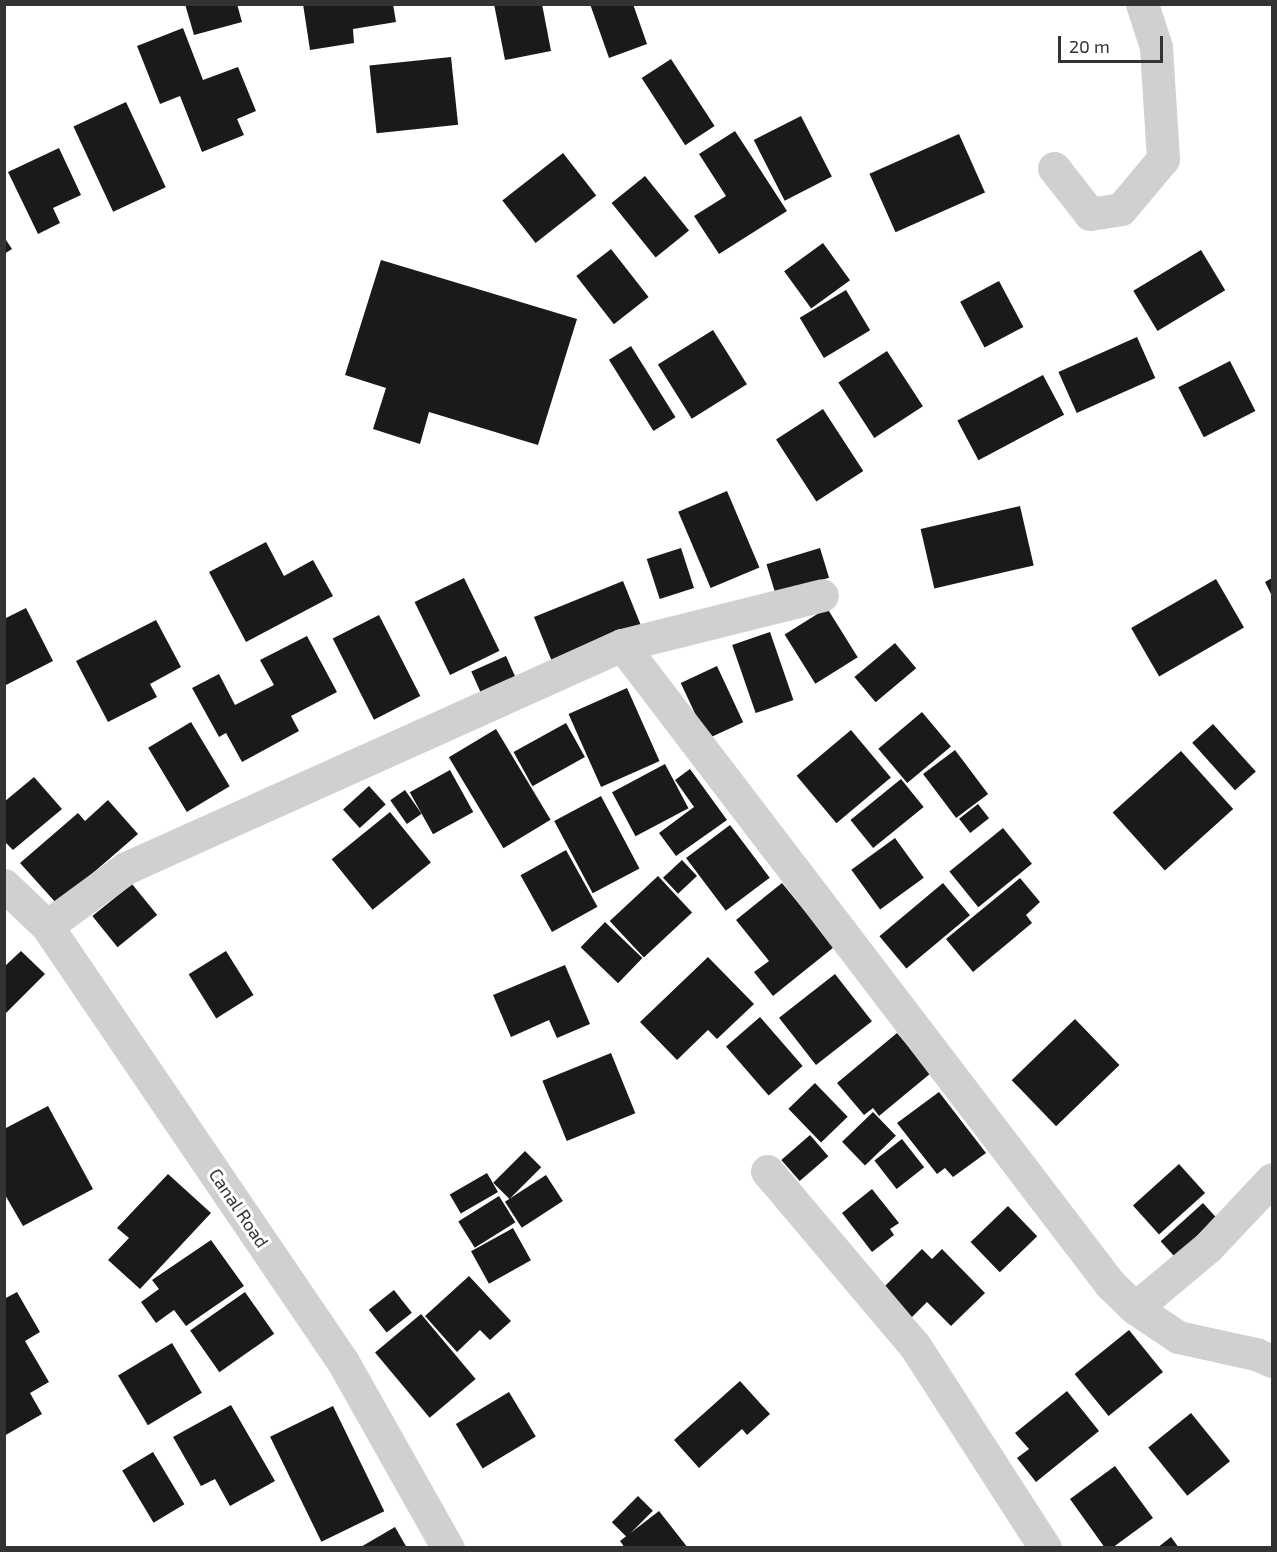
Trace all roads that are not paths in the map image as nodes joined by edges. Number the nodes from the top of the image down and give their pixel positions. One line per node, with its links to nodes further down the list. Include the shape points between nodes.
1 (1142, 4): 2 (street, via 1156,47 1163,159 1121,209 1090,214)
2 (1054, 168)
3 (822, 595): 4 (street)
4 (622, 645): 6 (street, via 126,868); 9 (street, via 1103,1275)
5 (4, 885): 6 (street, Canal Road)
6 (47, 926): 11 (street, Canal Road, via 343,1362)
7 (767, 1171): 12 (street, via 915,1346)
8 (1272, 1179): 9 (street, via 1208,1247)
9 (1135, 1308): 10 (street, via 1178,1337)
10 (1272, 1361)
11 (448, 1548)
12 (1046, 1548)

